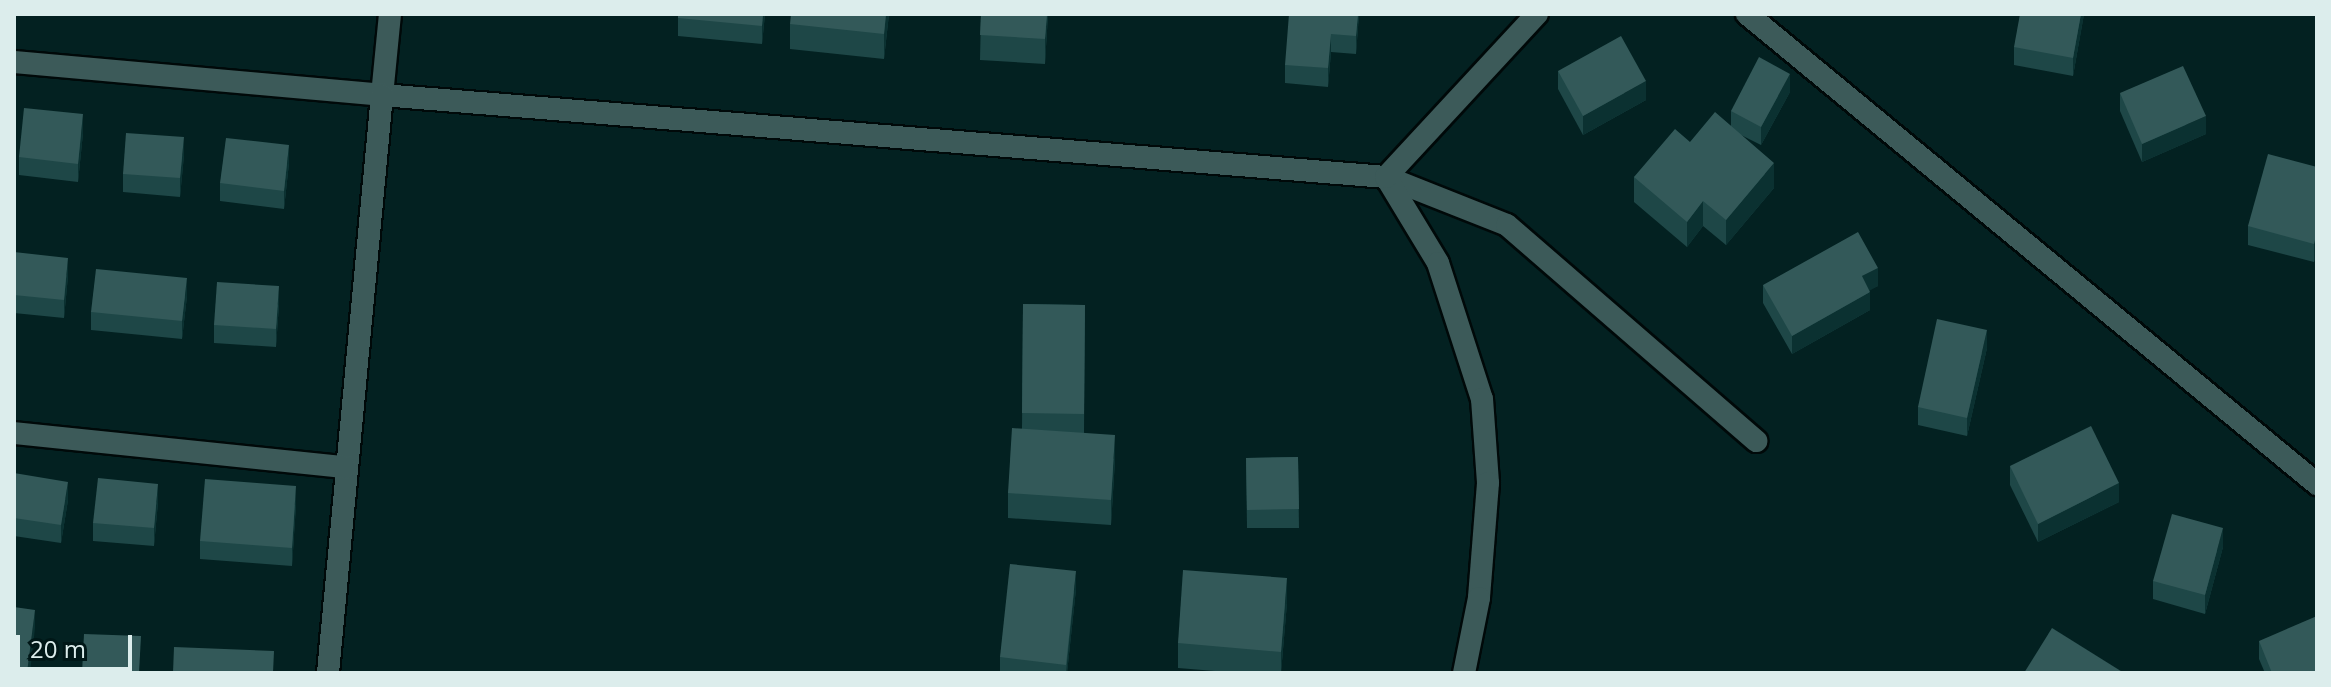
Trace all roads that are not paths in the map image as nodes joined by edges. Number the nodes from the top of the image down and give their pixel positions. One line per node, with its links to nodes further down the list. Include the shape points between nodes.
1 (390, 14): 5 (street)
2 (1537, 14): 6 (street)
3 (1747, 14): 10 (street)
4 (14, 62): 5 (street)
5 (382, 95): 6 (street); 9 (street)
6 (1386, 177): 8 (street, via 1507,225); 12 (street, via 1438,263 1482,399 1488,483 1479,598)
7 (14, 433): 9 (street)
8 (1756, 441)
9 (345, 467): 11 (street)
10 (2317, 484)
11 (328, 673)
12 (1464, 673)

